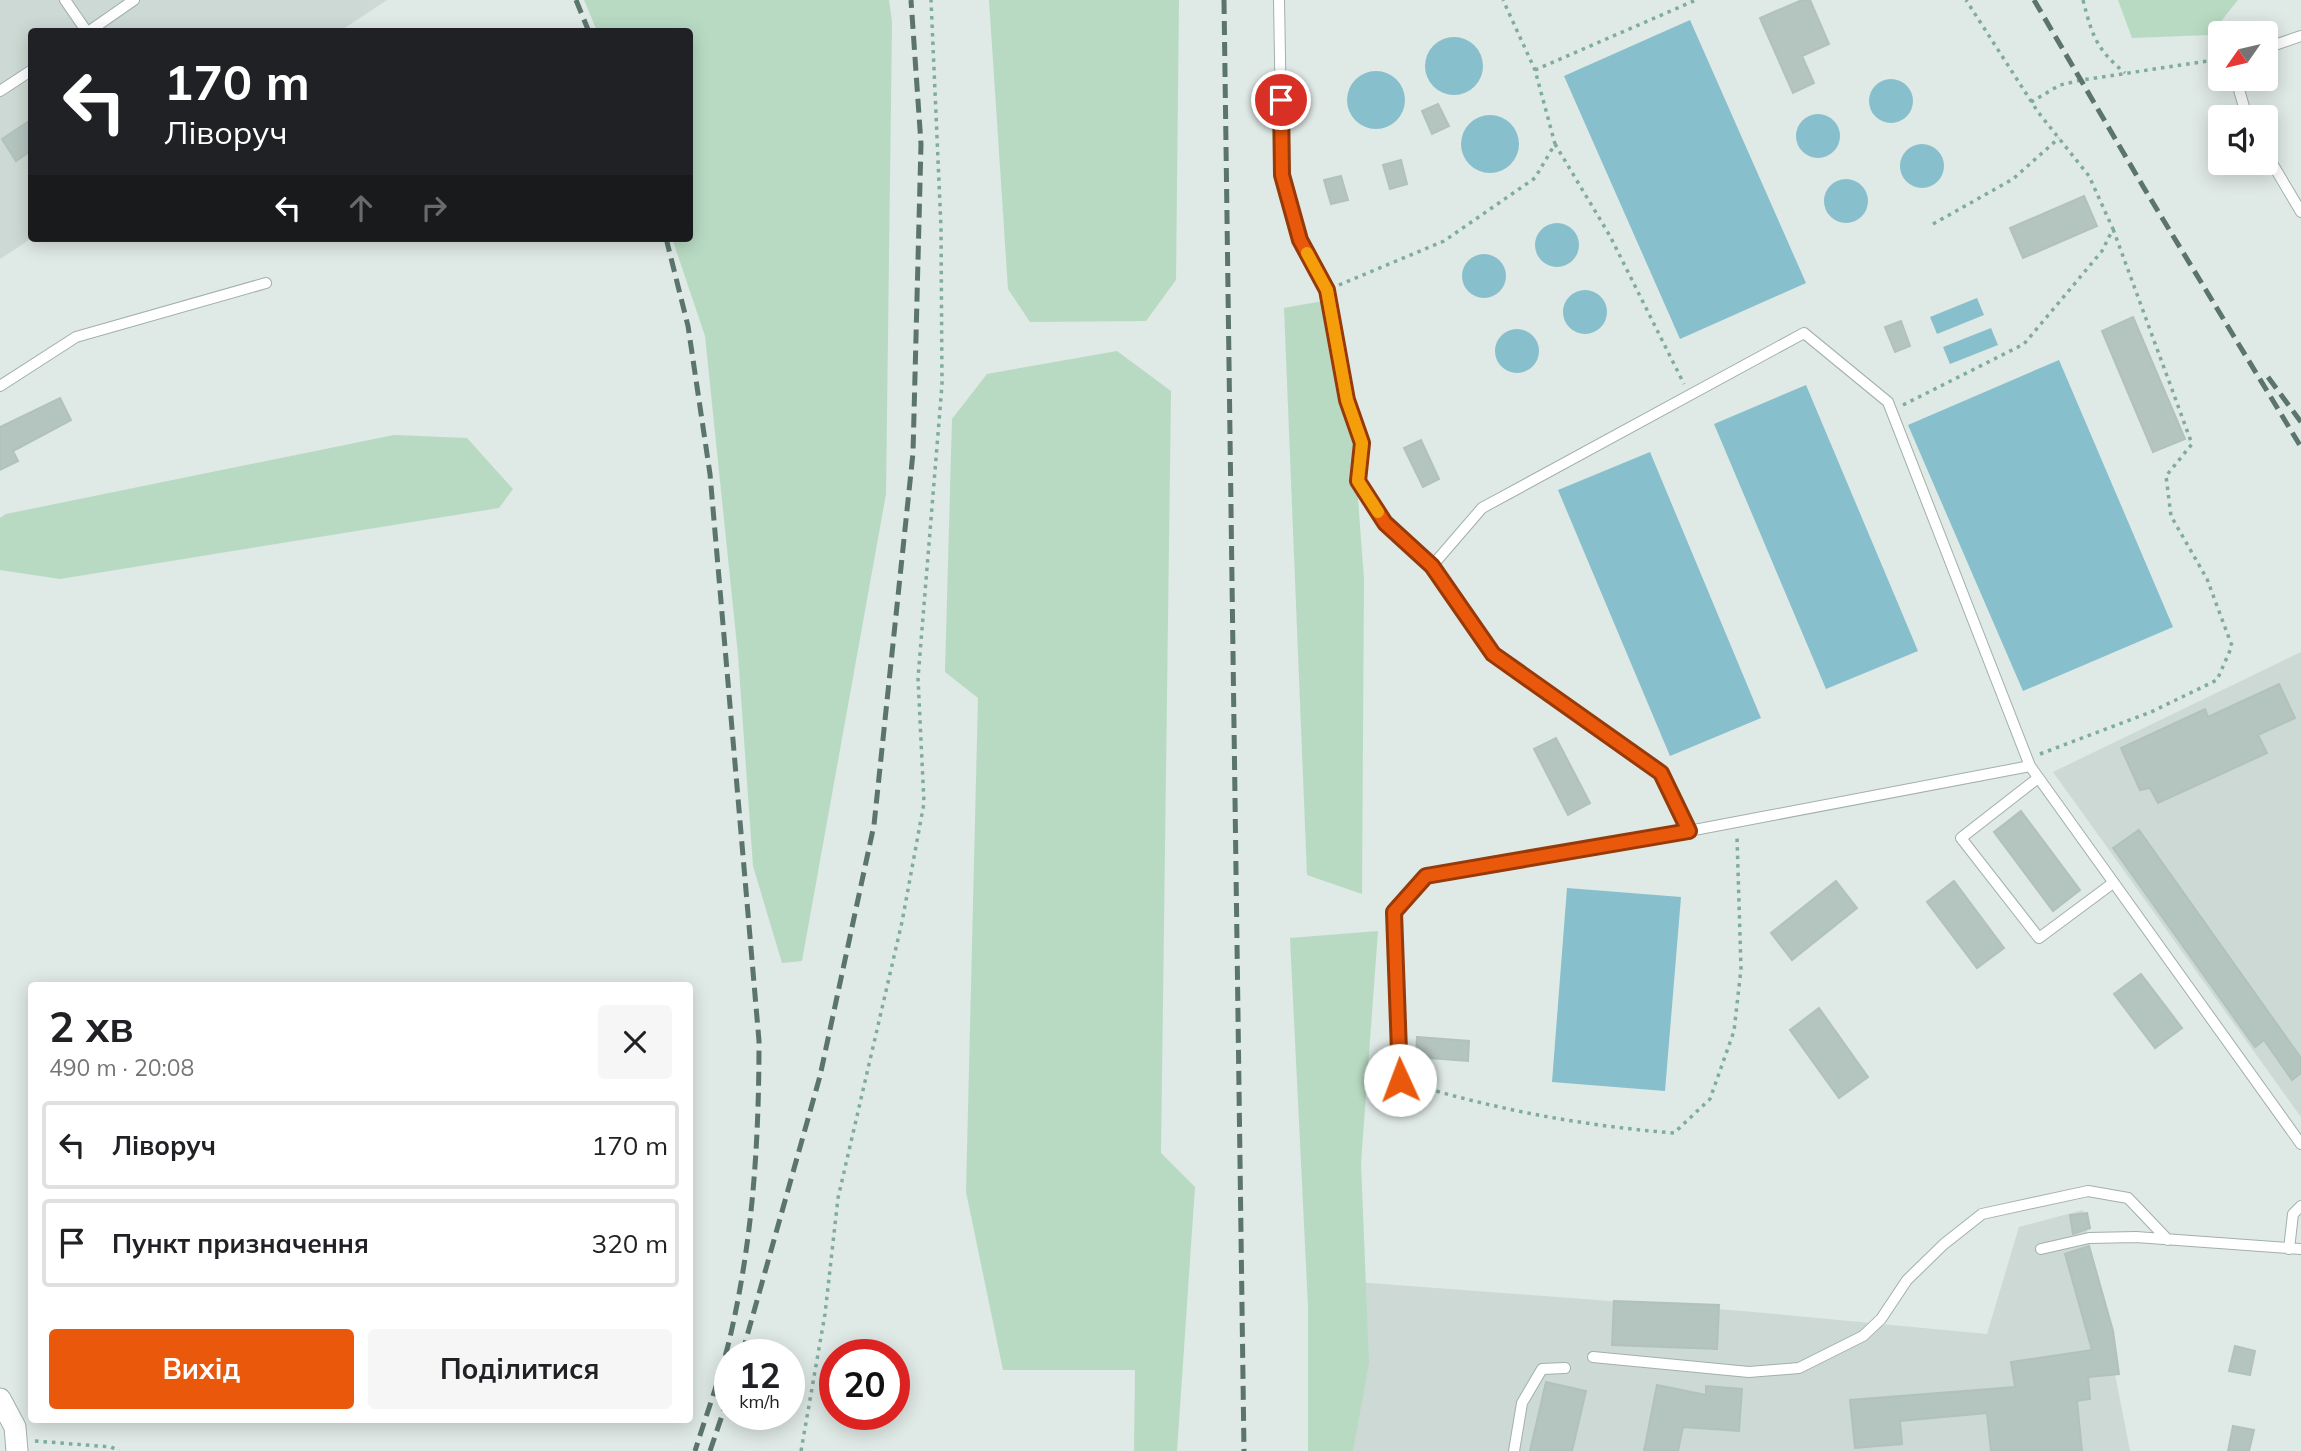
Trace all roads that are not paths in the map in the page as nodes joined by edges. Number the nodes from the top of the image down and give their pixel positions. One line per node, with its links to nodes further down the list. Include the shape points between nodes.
1 (65, 0): 4 (lane)
2 (134, 0): 5 (lane)
3 (1279, 0): 14 (lane, via 1282,175 1300,240 1327,290 1347,400 1362,443 1358,481 1385,523)
4 (85, 28)
5 (94, 28)
6 (2301, 36): 7 (lane)
7 (2278, 44)
8 (28, 73): 9 (lane)
9 (0, 92)
10 (2278, 173): 11 (lane)
11 (2301, 212)
12 (266, 283): 13 (lane, via 76,337)
13 (0, 386)
14 (1432, 566): 15 (lane, via 1482,508 1804,333 1888,402); 17 (lane, via 1493,654 1661,773)
15 (2028, 762): 16 (lane); 17 (lane)
16 (2038, 778): 18 (lane); 18 (lane, via 1961,838 2039,938)
17 (1689, 831): 19 (lane, via 1426,876 1394,912)
18 (2113, 883): 20 (lane)
19 (1400, 1080)
20 (2301, 1144)
21 (2301, 1206): 24 (lane, via 2293,1214)
22 (2168, 1240): 23 (lane, via 2089,1237); 24 (lane); 25 (lane, via 2128,1198 2088,1191 1982,1214 1907,1280 1881,1319 1863,1336 1799,1368 1749,1372)
23 (2040, 1249)
24 (2295, 1249)
25 (1592, 1357)
26 (1565, 1368): 29 (lane, via 1542,1368 1522,1403)
27 (0, 1399): 28 (street, via 15,1427)
28 (17, 1449)
29 (1514, 1451)

